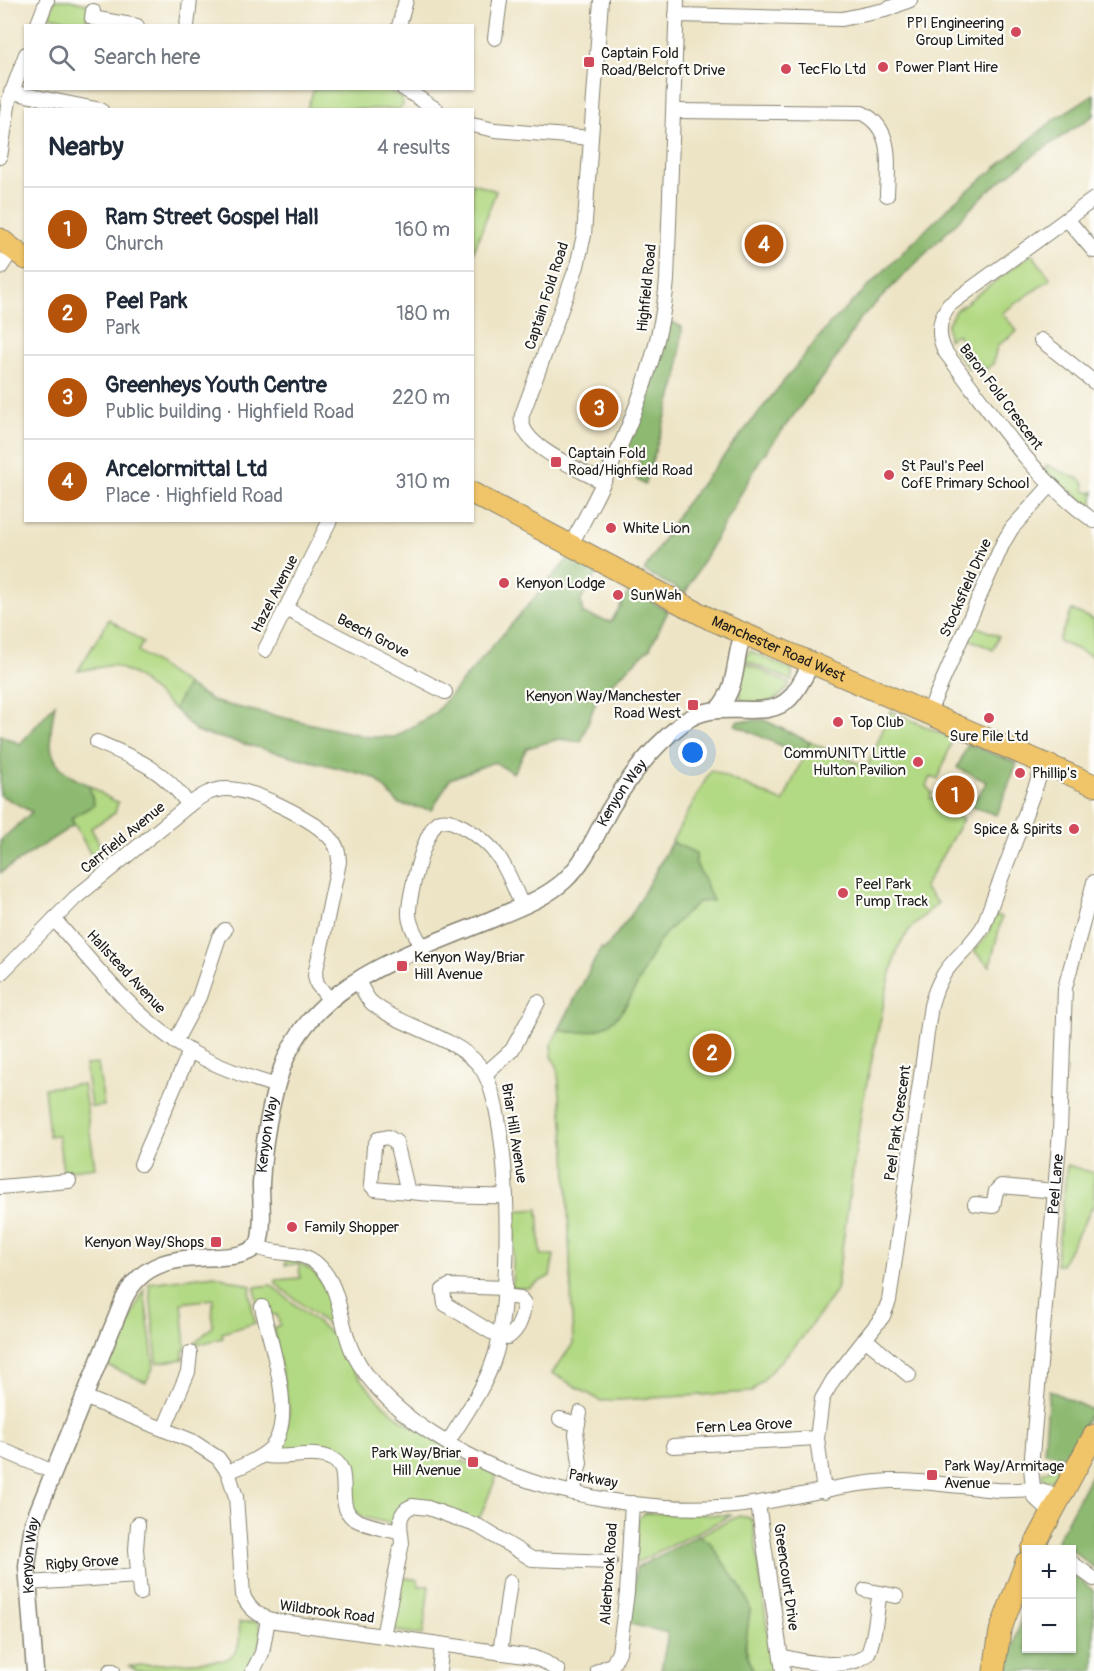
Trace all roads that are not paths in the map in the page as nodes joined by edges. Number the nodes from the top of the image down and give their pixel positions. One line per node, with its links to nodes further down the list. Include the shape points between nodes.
1 (46, 0): 10 (street)
2 (190, 0): 12 (street)
3 (406, 0): 13 (street)
4 (500, 0): 14 (street)
5 (601, 0): 22 (street, Captain Fold Road)
6 (677, 0): 9 (street, Highfield Road)
7 (910, 0): 9 (street, via 842,19)
8 (93, 11): 11 (street, via 92,18)
9 (676, 15): 20 (street, Highfield Road)
10 (38, 24)
11 (126, 24)
12 (187, 24)
13 (400, 24)
14 (494, 38)
15 (24, 59): 17 (street)
16 (406, 90): 19 (street)
17 (11, 92): 18 (street); 23 (street)
18 (91, 108)
19 (434, 108)
20 (674, 111): 24 (street, via 862,113 874,119 885,136); 32 (street, Highfield Road, via 662,326 650,367)
21 (474, 125): 22 (street)
22 (591, 138): 32 (street, Captain Fold Road, via 581,250 521,425 525,436 535,444)
23 (0, 158)
24 (887, 195)
25 (1094, 199): 26 (street, Baron Fold Crescent)
26 (1067, 219): 28 (street); 33 (street, Baron Fold Crescent, via 949,306 939,332 946,353)
27 (13, 249): 29 (street)
28 (1094, 251)
29 (0, 267)
30 (1041, 340): 31 (street)
31 (1094, 382)
32 (603, 482): 37 (street, Highfield Road)
33 (1050, 486): 35 (street, Baron Fold Crescent); 44 (street, Stocksfield Drive, via 1012,528)
34 (474, 494): 37 (main road, Manchester Road West)
35 (1094, 521)
36 (329, 522): 38 (street, Hazel Avenue)
37 (570, 546): 39 (main road, Manchester Road West)
38 (286, 609): 40 (street, Hazel Avenue); 42 (street, Beech Grove)
39 (743, 634): 41 (main road, Manchester Road West); 43 (street, via 732,690)
40 (265, 650)
41 (811, 664): 43 (street, Kenyon Way, via 799,686 781,705 764,709); 44 (main road, Manchester Road West)
42 (445, 692)
43 (719, 708): 50 (street, Kenyon Way, via 693,716 670,733 623,788 580,863 557,886)
44 (928, 714): 46 (main road, Manchester Road West)
45 (97, 742): 48 (street, via 158,771)
46 (1044, 764): 47 (main road, Manchester Road West); 73 (street, Peel Park Crescent, via 983,927 952,960 936,987 889,1301)
47 (1094, 785)
48 (189, 805): 51 (street, Carrfield Avenue); 56 (street, Carrfield Avenue, via 208,792 232,789 330,838 339,855 315,975)
49 (1094, 882): 65 (street, Peel Lane, via 1065,988)
50 (522, 906): 53 (street, Kenyon Way); 53 (street, via 500,857 489,843 452,821 439,821 429,831 409,909 410,921)
51 (54, 919): 54 (street, Carrfield Avenue); 58 (street, Hallstead Avenue, via 142,1016)
52 (225, 930): 58 (street, via 219,937 200,997)
53 (423, 949): 55 (street, Kenyon Way)
54 (0, 974)
55 (357, 980): 56 (street, Kenyon Way); 60 (street, Briar Hill Avenue, via 372,1003 467,1054)
56 (329, 999): 61 (street, Kenyon Way, via 296,1040)
57 (538, 1002): 60 (street, via 535,1023 507,1058)
58 (175, 1042): 59 (street, Hallstead Avenue)
59 (190, 1051): 61 (street, Hallstead Avenue, via 233,1072); 62 (street)
60 (486, 1072): 67 (street, Briar Hill Avenue, via 494,1094)
61 (277, 1086): 69 (street, Kenyon Way, via 262,1170 260,1238)
62 (147, 1157)
63 (62, 1178): 64 (street)
64 (0, 1187)
65 (1055, 1191): 68 (street, via 1001,1186 993,1206); 87 (street, Peel Lane, via 1031,1468)
66 (408, 1192): 67 (street)
67 (506, 1196): 70 (street, Briar Hill Avenue)
68 (975, 1204)
69 (256, 1246): 76 (street, Kenyon Way, via 243,1253 168,1262 139,1276 124,1299); 81 (street, Parkway, via 304,1256 322,1269 334,1288 346,1336 365,1373 396,1406)
70 (505, 1292): 72 (street, Briar Hill Avenue); 72 (street, via 523,1300 523,1315 512,1335); 72 (street, via 449,1286 442,1296 445,1304)
71 (262, 1307): 84 (street, via 270,1322 284,1413 279,1434)
72 (501, 1336): 81 (street, Briar Hill Avenue, via 488,1375)
73 (865, 1339): 75 (street); 80 (street, Peel Park Crescent, via 826,1388 819,1409)
74 (190, 1353): 78 (street, via 188,1372)
75 (909, 1375)
76 (84, 1396): 78 (street, Wildbrook Road); 85 (street, Kenyon Way)
77 (560, 1419): 89 (street, via 579,1419 580,1463)
78 (164, 1429): 86 (street, Wildbrook Road, via 207,1449)
79 (1094, 1435): 92 (main road)
80 (818, 1438): 82 (street, Fern Lea Grove); 88 (street, Peel Park Crescent)
81 (448, 1442): 89 (street, Parkway, via 501,1469)
82 (673, 1448)
83 (0, 1449): 85 (street)
84 (263, 1455): 86 (street); 94 (street, via 322,1456 336,1461 342,1470 344,1502 349,1514)
85 (53, 1472): 102 (street, Kenyon Way, via 30,1538)
86 (228, 1472): 107 (street, Wildbrook Road, via 236,1497 243,1594 254,1612)
87 (1033, 1488): 88 (street, Parkway, via 1012,1491 890,1481); 92 (street, via 1037,1501)
88 (824, 1492): 91 (street, Parkway)
89 (573, 1493): 90 (street, Parkway)
90 (632, 1503): 91 (street, Parkway, via 694,1508); 116 (street, Alderbrook Road, via 619,1652 613,1664)
91 (758, 1504): 111 (street, Greencourt Drive)
92 (1054, 1505): 95 (main road)
93 (138, 1524): 99 (street, Rigby Grove)
94 (398, 1532): 96 (street, via 406,1508 418,1505 490,1532 532,1560 591,1556); 108 (street, via 402,1543)
95 (1039, 1545)
96 (610, 1562)
97 (1076, 1566): 100 (street)
98 (1022, 1572): 118 (main road, via 1000,1630)
99 (138, 1576): 102 (street, Rigby Grove); 104 (street, Rigby Grove)
100 (1094, 1579)
101 (510, 1581): 110 (street, via 502,1597)
102 (28, 1583): 112 (street, Kenyon Way)
103 (865, 1590): 105 (street)
104 (140, 1593)
105 (880, 1593): 106 (street); 111 (street, via 868,1652 855,1665 838,1668)
106 (896, 1596)
107 (268, 1619): 108 (street, Wildbrook Road); 113 (street, via 262,1653)
108 (383, 1636): 109 (street, Wildbrook Road)
109 (442, 1645): 110 (street, Wildbrook Road); 114 (street)
110 (500, 1653): 115 (street, Wildbrook Road, via 532,1657)
111 (781, 1656): 117 (street, Greencourt Drive)
112 (35, 1671)
113 (253, 1671)
114 (439, 1671)
115 (558, 1671)
116 (598, 1671)
117 (783, 1671)
118 (994, 1671)

